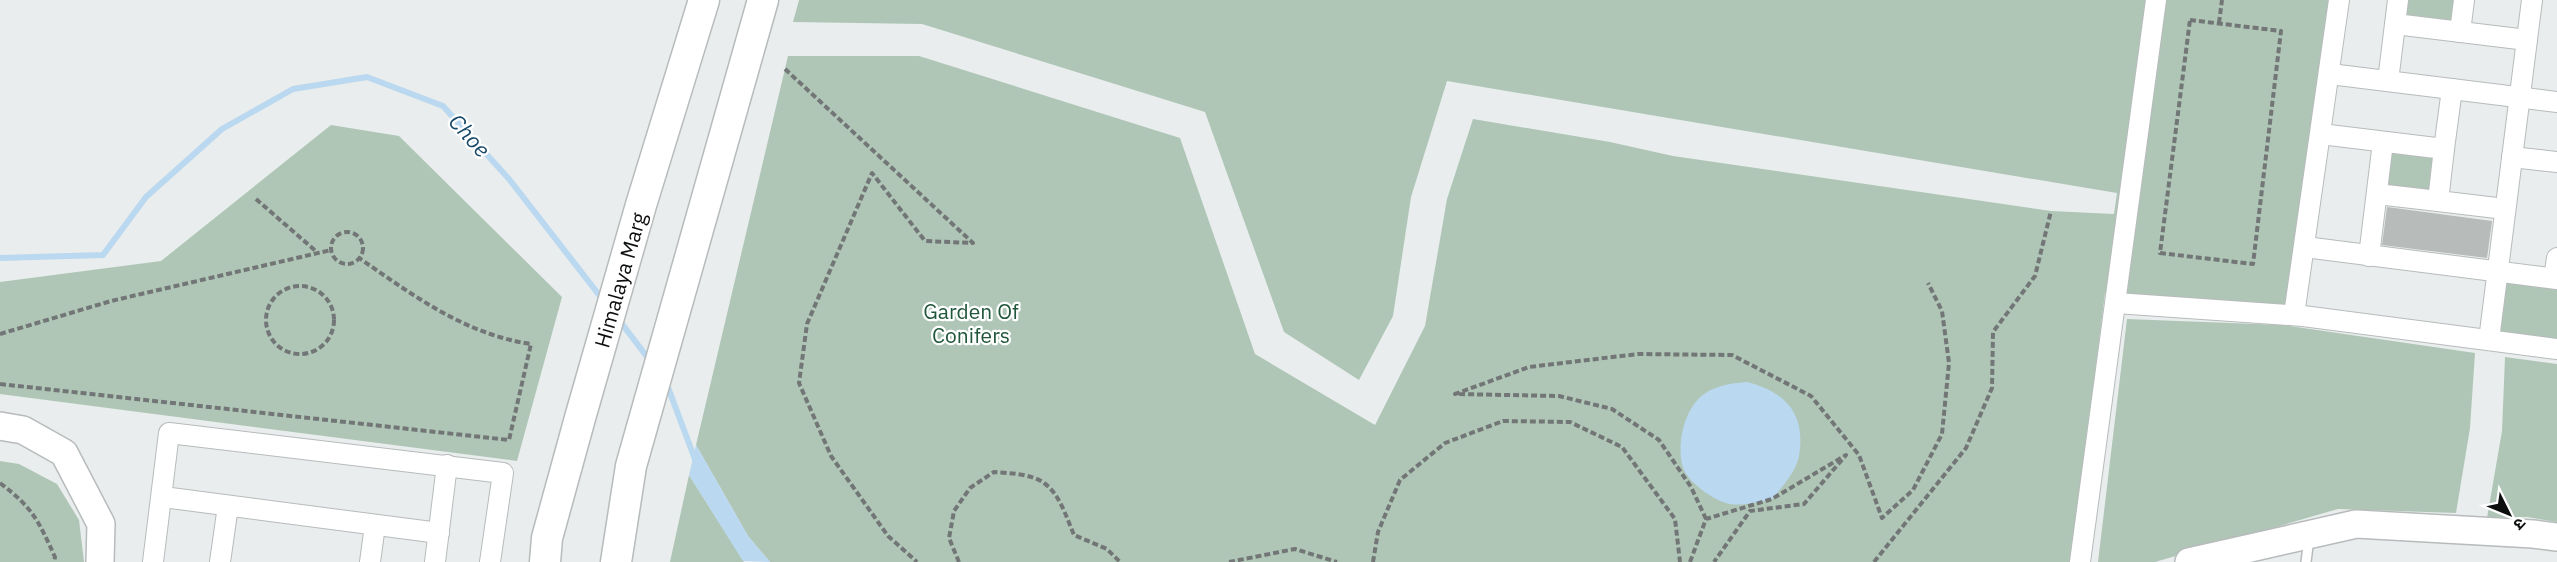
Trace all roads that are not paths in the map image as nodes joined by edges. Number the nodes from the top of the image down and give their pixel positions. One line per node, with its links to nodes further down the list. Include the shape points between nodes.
1 (704, 0): 47 (main road, Himalaya Marg, via 580,418)
2 (763, 0): 48 (main road, via 631,466)
3 (2156, 0): 29 (street)
4 (2339, 0): 11 (street)
5 (2398, 0): 8 (street)
6 (2464, 0): 9 (street)
7 (2532, 0): 10 (street)
8 (2396, 24): 9 (street); 12 (street)
9 (2460, 32): 10 (street)
10 (2527, 40): 14 (street)
11 (2330, 74): 12 (street); 16 (street)
12 (2388, 81): 13 (street)
13 (2452, 89): 14 (street); 18 (street)
14 (2520, 98): 15 (street); 19 (street)
15 (2557, 102)
16 (2320, 134): 17 (street); 24 (street)
17 (2383, 142): 18 (street); 21 (street)
18 (2444, 149): 22 (street)
19 (2512, 157): 20 (street); 23 (street)
20 (2557, 162)
21 (2377, 194): 22 (street); 25 (street)
22 (2438, 201): 23 (street)
23 (2505, 210): 27 (street)
24 (2305, 248): 25 (street); 30 (street)
25 (2369, 256): 27 (street)
26 (2557, 258): 28 (street)
27 (2498, 271): 28 (street); 31 (street)
28 (2556, 279)
29 (2116, 303): 30 (street); 49 (street)
30 (2294, 315): 31 (street)
31 (2489, 340): 32 (street)
32 (2557, 349)
33 (0, 426): 41 (street, via 23,430 64,453 102,524)
34 (447, 465): 35 (street, via 169,433); 38 (street); 46 (street, via 503,472)
35 (163, 497): 36 (street); 42 (street)
36 (228, 506): 37 (street); 43 (street)
37 (375, 525): 38 (street); 44 (street)
38 (439, 533): 45 (street)
39 (2310, 534): 40 (street, via 2356,524); 50 (street); 51 (lane)
40 (2557, 537)
41 (100, 562)
42 (153, 562)
43 (220, 562)
44 (370, 562)
45 (435, 562)
46 (490, 562)
47 (545, 562)
48 (616, 562)
49 (2080, 562)
50 (2189, 562)
51 (2306, 562)

